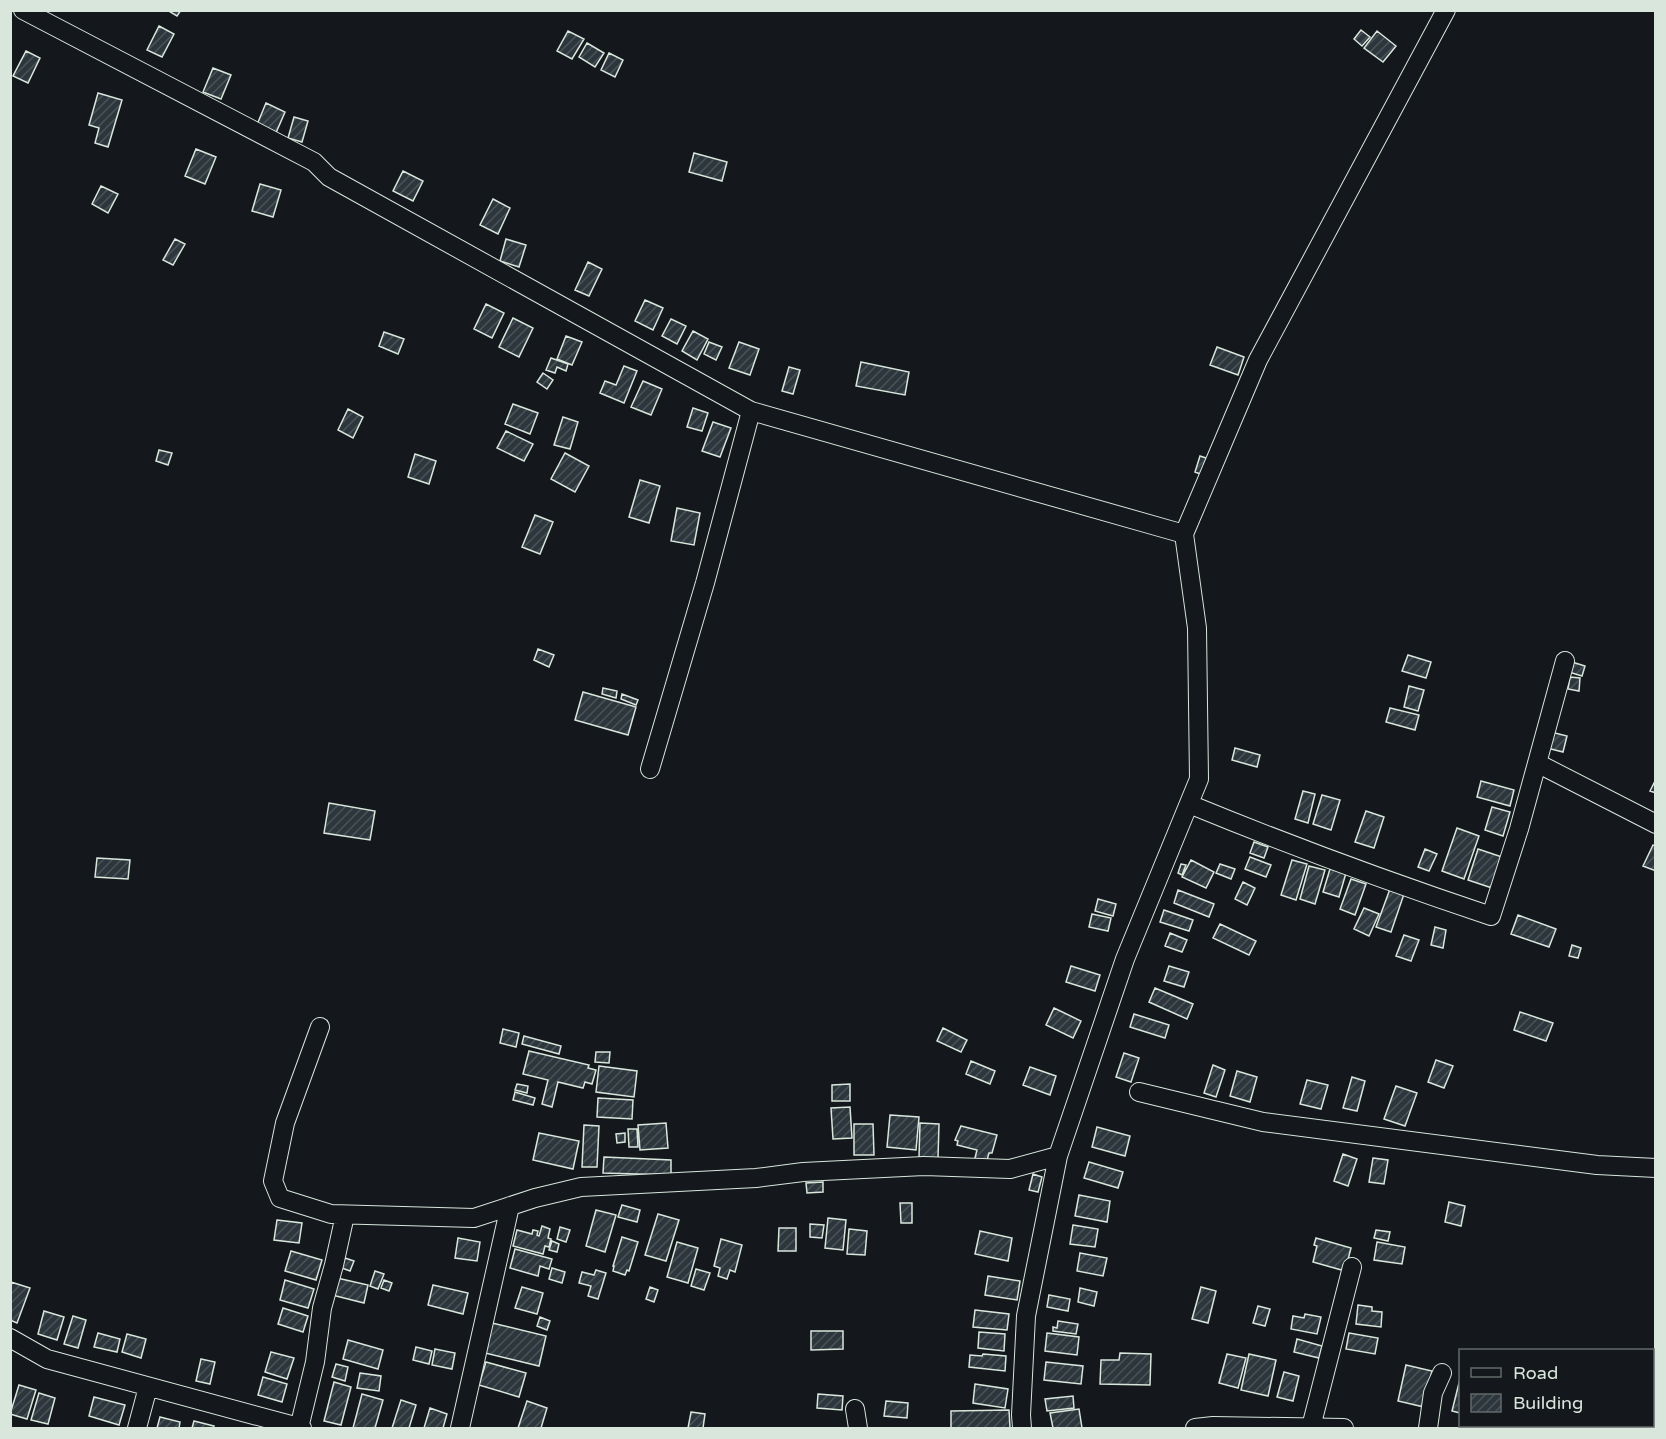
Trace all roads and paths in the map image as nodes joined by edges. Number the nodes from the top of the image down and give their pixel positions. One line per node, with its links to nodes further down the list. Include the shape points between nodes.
1 (23, 10): 3 (street, via 314,162 329,177)
2 (1446, 10): 4 (street, via 1258,360)
3 (751, 411): 4 (street); 7 (street)
4 (1184, 534): 8 (street, via 1197,628 1199,779)
5 (1565, 661): 6 (street)
6 (1537, 763): 8 (street, via 1491,916 1367,874); 9 (street)
7 (650, 769)
8 (1189, 804): 12 (street, via 1125,959)
9 (1656, 824)
10 (320, 1027): 15 (street, via 285,1123 273,1181 280,1198)
11 (1139, 1092): 13 (street, via 1263,1122 1597,1165)
12 (1058, 1156): 14 (street, via 1010,1169 902,1167 581,1187); 26 (street, via 1026,1317)
13 (1656, 1168)
14 (510, 1206): 15 (street, via 474,1218); 24 (street)
15 (345, 1215): 23 (street, via 322,1308)
16 (1352, 1267): 21 (street)
17 (10, 1338): 19 (street, via 47,1359)
18 (1442, 1373): 29 (street, via 1433,1393)
19 (148, 1387): 22 (street); 23 (street)
20 (855, 1409): 25 (street)
21 (1311, 1427): 27 (street); 28 (street)
22 (137, 1428)
23 (300, 1428)
24 (460, 1428)
25 (858, 1428)
26 (1023, 1428)
27 (1195, 1428)
28 (1344, 1428)
29 (1428, 1428)

